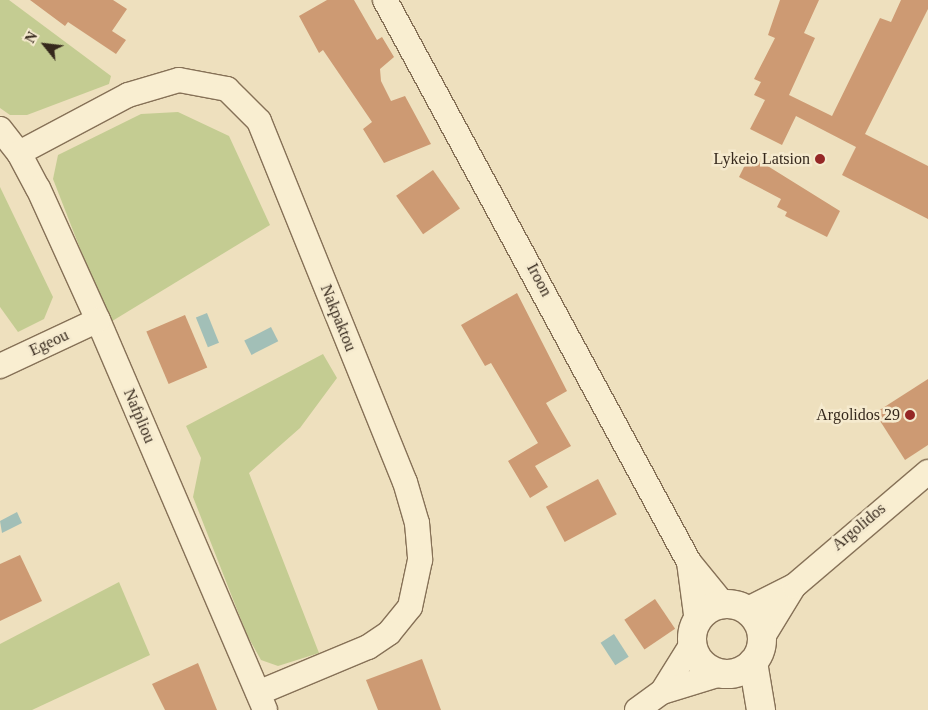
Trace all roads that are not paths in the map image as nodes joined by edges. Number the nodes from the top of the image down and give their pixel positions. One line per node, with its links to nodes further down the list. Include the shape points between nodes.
1 (386, 0): 7 (street, Iroon)
2 (0, 129): 3 (street, Nafpliou)
3 (20, 153): 4 (street, Nafpliou); 13 (street, Nakpaktou, via 128,95 179,80 227,88 259,121 405,482 417,523 420,560 410,607 390,632 368,647)
4 (98, 320): 5 (street, Egeou); 13 (street, Nafpliou)
5 (0, 366)
6 (928, 472): 8 (street, Argolidos)
7 (689, 562): 9 (street, Iroon); 10 (street, Iroon)
8 (794, 586): 9 (street, Argolidos); 11 (street, Argolidos)
9 (735, 607): 10 (street); 11 (street, via 760,628)
10 (694, 633): 11 (street, via 702,664); 12 (street)
11 (742, 662): 12 (street); 15 (street)
12 (662, 692): 14 (street)
13 (262, 702)
14 (637, 710)
15 (759, 710)

